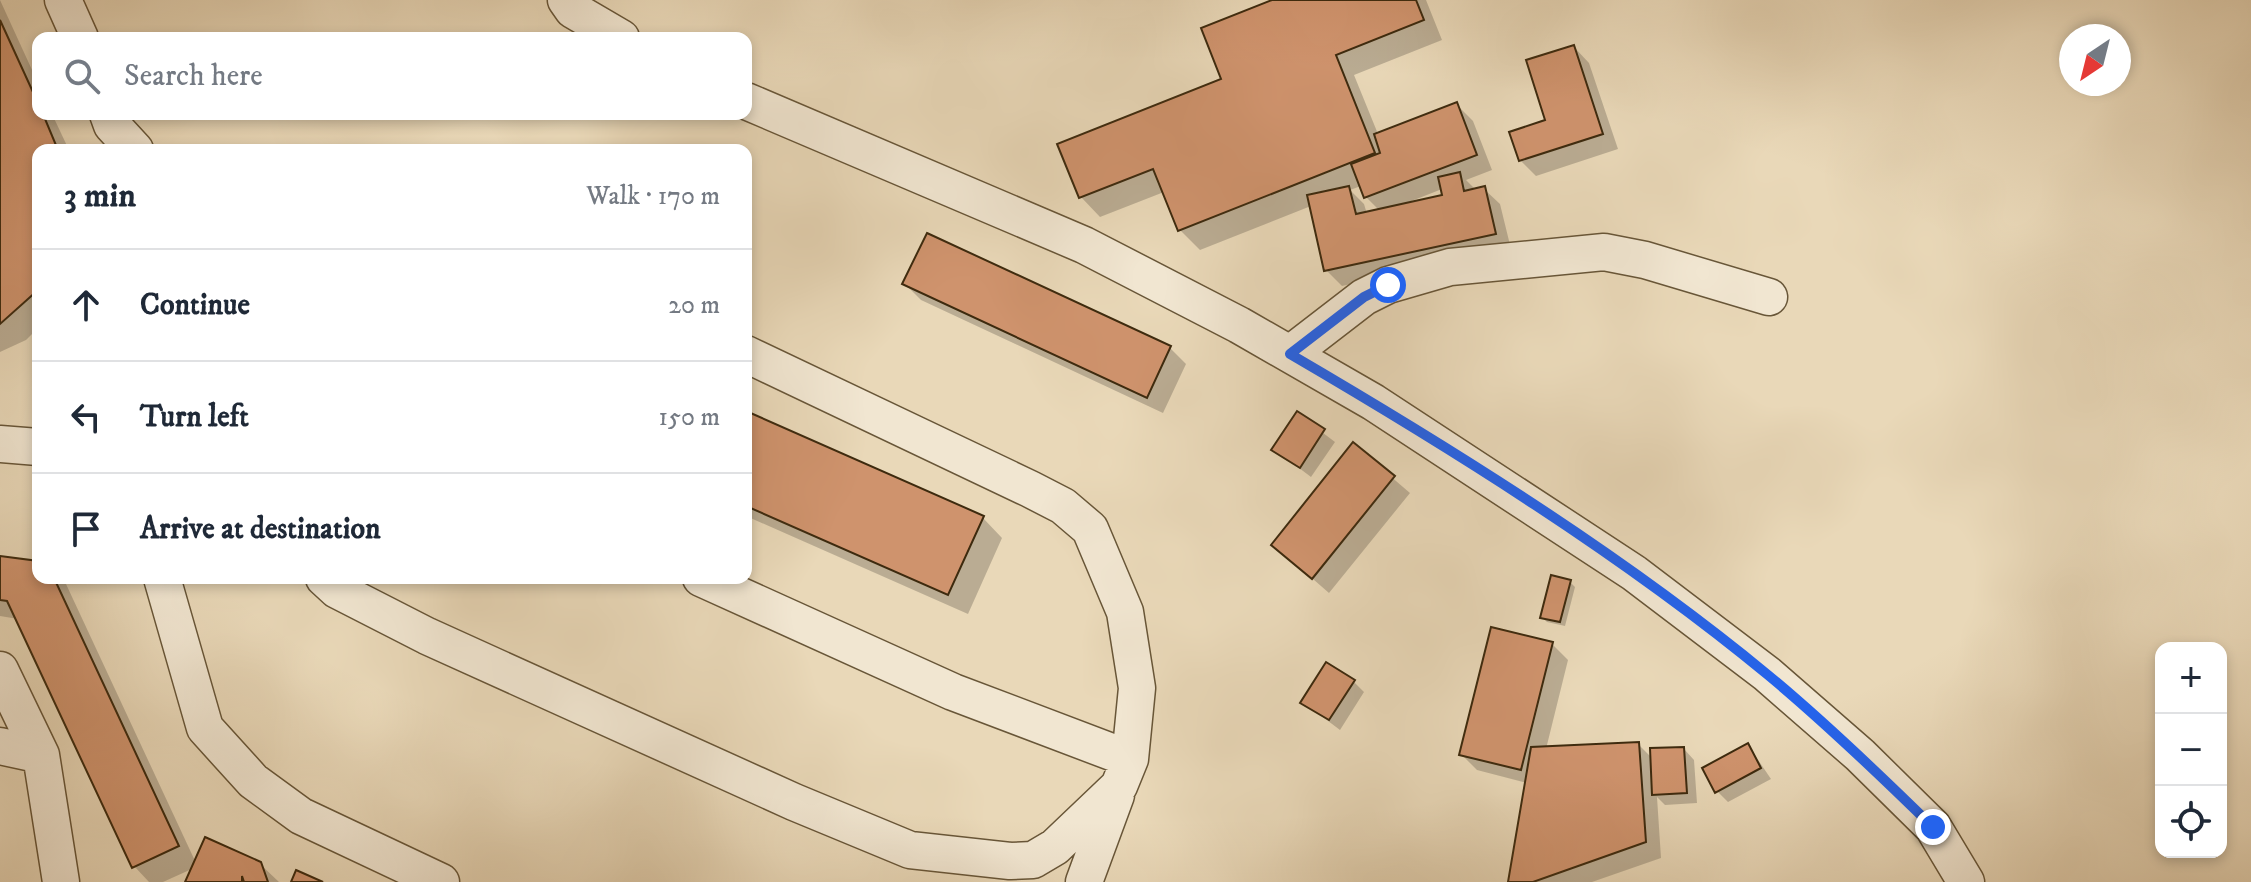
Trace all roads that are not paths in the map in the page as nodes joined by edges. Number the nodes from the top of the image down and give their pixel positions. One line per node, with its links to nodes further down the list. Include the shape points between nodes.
1 (63, 0): 3 (street)
2 (566, 0): 4 (street, via 573,10)
3 (77, 32)
4 (611, 32)
5 (752, 104): 9 (street, via 1084,245)
6 (110, 120): 7 (street)
7 (129, 144)
8 (1769, 297): 9 (street, via 1604,252 1450,267 1364,297)
9 (1290, 354): 23 (street, via 1373,402 1634,573 1767,674 1933,827)
10 (752, 357): 19 (street, via 1030,489 1063,506 1090,529 1125,612 1137,688)
11 (0, 444): 12 (street)
12 (32, 447)
13 (164, 584): 21 (street, via 205,728 253,781 301,816)
14 (330, 584): 19 (street, via 427,636 910,850 1033,860 1055,847)
15 (714, 584): 19 (street)
16 (0, 670): 18 (street)
17 (0, 746): 18 (street)
18 (41, 755): 20 (street)
19 (1125, 772): 22 (street)
20 (61, 882)
21 (441, 882)
22 (1084, 882)
23 (1966, 882)

